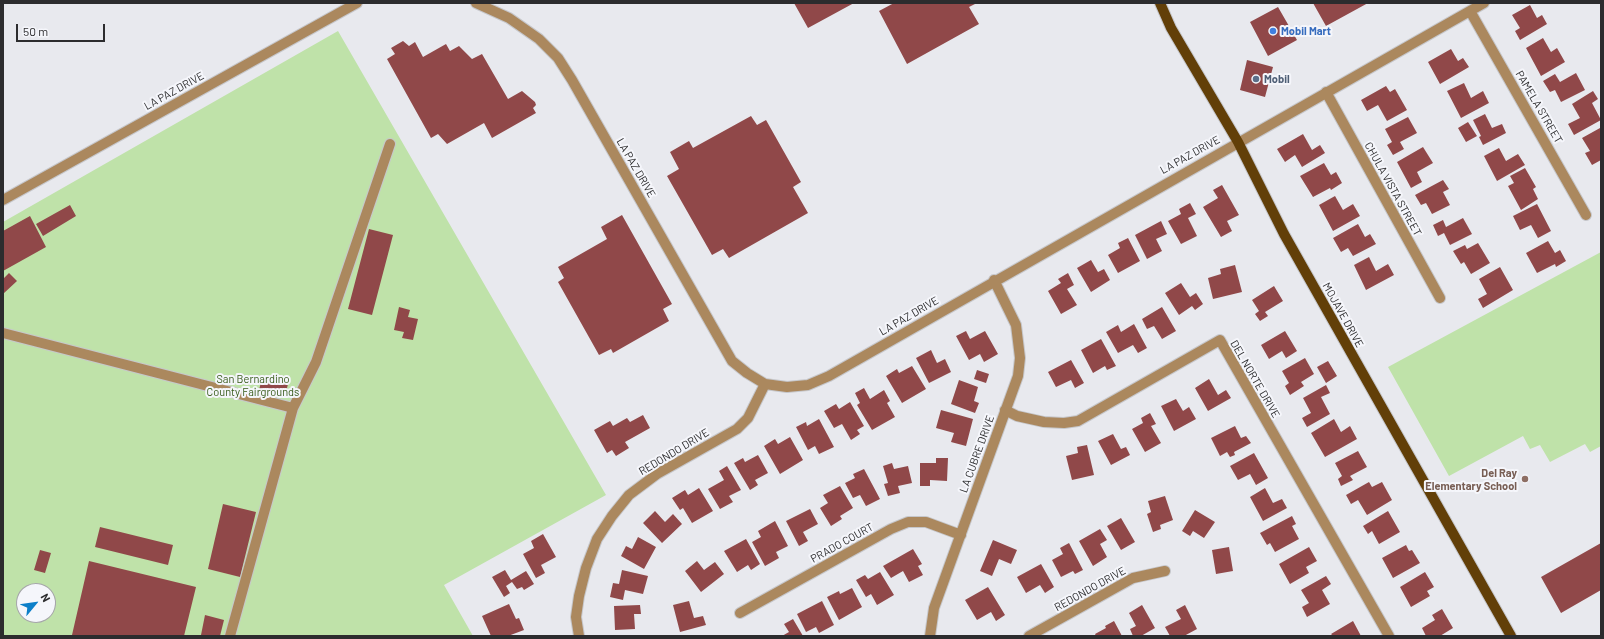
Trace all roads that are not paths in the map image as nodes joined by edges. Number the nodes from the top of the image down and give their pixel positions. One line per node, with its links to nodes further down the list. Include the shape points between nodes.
1 (357, 3): 9 (street, LA PAZ DRIVE)
2 (476, 3): 14 (street, LA PAZ DRIVE, via 509,18 539,39 558,58 732,360)
3 (1160, 3): 7 (main road, MOJAVE DRIVE, via 1171,28)
4 (1484, 3): 5 (street, LA PAZ DRIVE)
5 (1470, 11): 6 (street, LA PAZ DRIVE); 10 (street, PAMELA STREET)
6 (1326, 92): 7 (street, LA PAZ DRIVE); 12 (street, CHULA VISTA STREET)
7 (1238, 142): 11 (street, LA PAZ DRIVE); 25 (main road, MOJAVE DRIVE, via 1284,234)
8 (390, 144): 15 (street, via 316,362)
9 (3, 200)
10 (1586, 215)
11 (994, 280): 14 (street, LA PAZ DRIVE, via 829,376 808,385 787,387); 16 (street, LA CUBRE DRIVE, via 1016,325 1020,342 1018,376)
12 (1440, 298)
13 (3, 333): 15 (street)
14 (765, 384): 21 (street, REDONDO DRIVE, via 748,418 737,429 657,474 629,495 612,516 597,539 586,568 576,617)
15 (294, 408): 20 (street)
16 (1005, 410): 17 (street, LA CUBRE DRIVE); 24 (street, DEL NORTE DRIVE, via 1017,416 1044,422 1078,422 1220,340)
17 (961, 535): 19 (street, PRADO COURT, via 926,522 908,522); 22 (street, LA CUBRE DRIVE, via 934,608)
18 (1165, 571): 23 (street, REDONDO DRIVE, via 1133,578)
19 (740, 613)
20 (230, 636)
21 (579, 636)
22 (930, 636)
23 (1029, 636)
24 (1389, 636)
25 (1511, 636)

